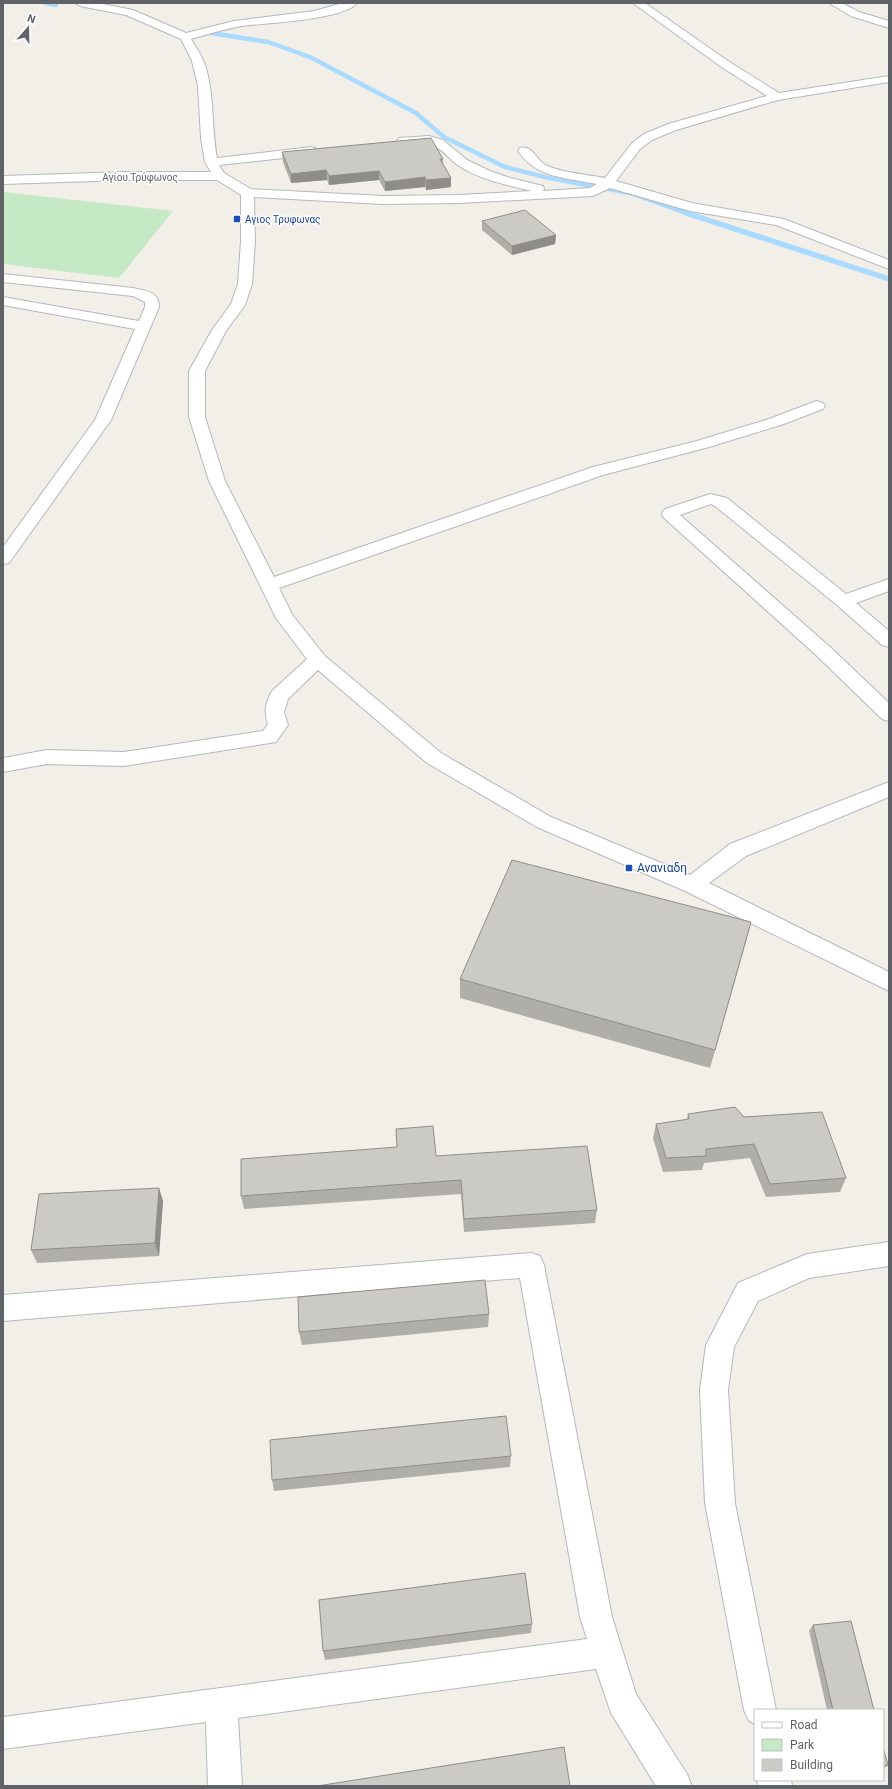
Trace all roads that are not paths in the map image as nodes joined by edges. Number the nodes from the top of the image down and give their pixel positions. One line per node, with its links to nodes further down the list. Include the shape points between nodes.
1 (80, 3): 6 (street, via 129,12)
2 (352, 3): 6 (street, via 321,13 240,23)
3 (638, 3): 8 (street, via 747,80)
4 (834, 3): 5 (street, via 854,14)
5 (889, 25)
6 (185, 37): 12 (street, via 198,61 204,86)
7 (889, 79): 8 (street)
8 (778, 97): 15 (street, via 648,137 636,146)
9 (394, 142): 17 (street, via 439,142 463,163 486,174)
10 (322, 150): 12 (street)
11 (524, 151): 15 (street, via 539,166)
12 (211, 162): 13 (street)
13 (220, 176): 14 (street, Αγίου Τρύφωνος); 16 (street)
14 (3, 180)
15 (602, 188): 17 (street); 18 (street, via 778,222)
16 (248, 193): 17 (street, via 383,200); 24 (street, via 245,284 238,305 219,330 197,371 197,417 217,481)
17 (561, 195)
18 (889, 265)
19 (3, 278): 21 (street, via 145,295 152,300)
20 (3, 302): 21 (street)
21 (145, 326): 23 (street, via 103,420)
22 (817, 406): 24 (street, via 787,419 627,466 599,471)
23 (3, 559)
24 (269, 585): 28 (street, via 285,618)
25 (889, 585): 26 (street)
26 (843, 601): 27 (street); 29 (street, via 720,502 710,500 671,513 672,517 823,651)
27 (889, 641)
28 (318, 660): 30 (street, via 280,696 274,712 278,725 269,737 124,759 48,757); 32 (street, via 434,758 544,822)
29 (889, 714)
30 (3, 765)
31 (885, 794): 32 (street, via 738,850)
32 (693, 885): 33 (street)
33 (889, 982)
34 (889, 1254): 38 (street, via 807,1266 748,1292 720,1345 714,1390 720,1503)
35 (3, 1308): 36 (street, via 530,1265 596,1617)
36 (606, 1652): 37 (street); 41 (street, via 622,1702)
37 (220, 1704): 39 (street); 40 (street)
38 (760, 1709)
39 (3, 1733)
40 (225, 1786)
41 (675, 1786)

